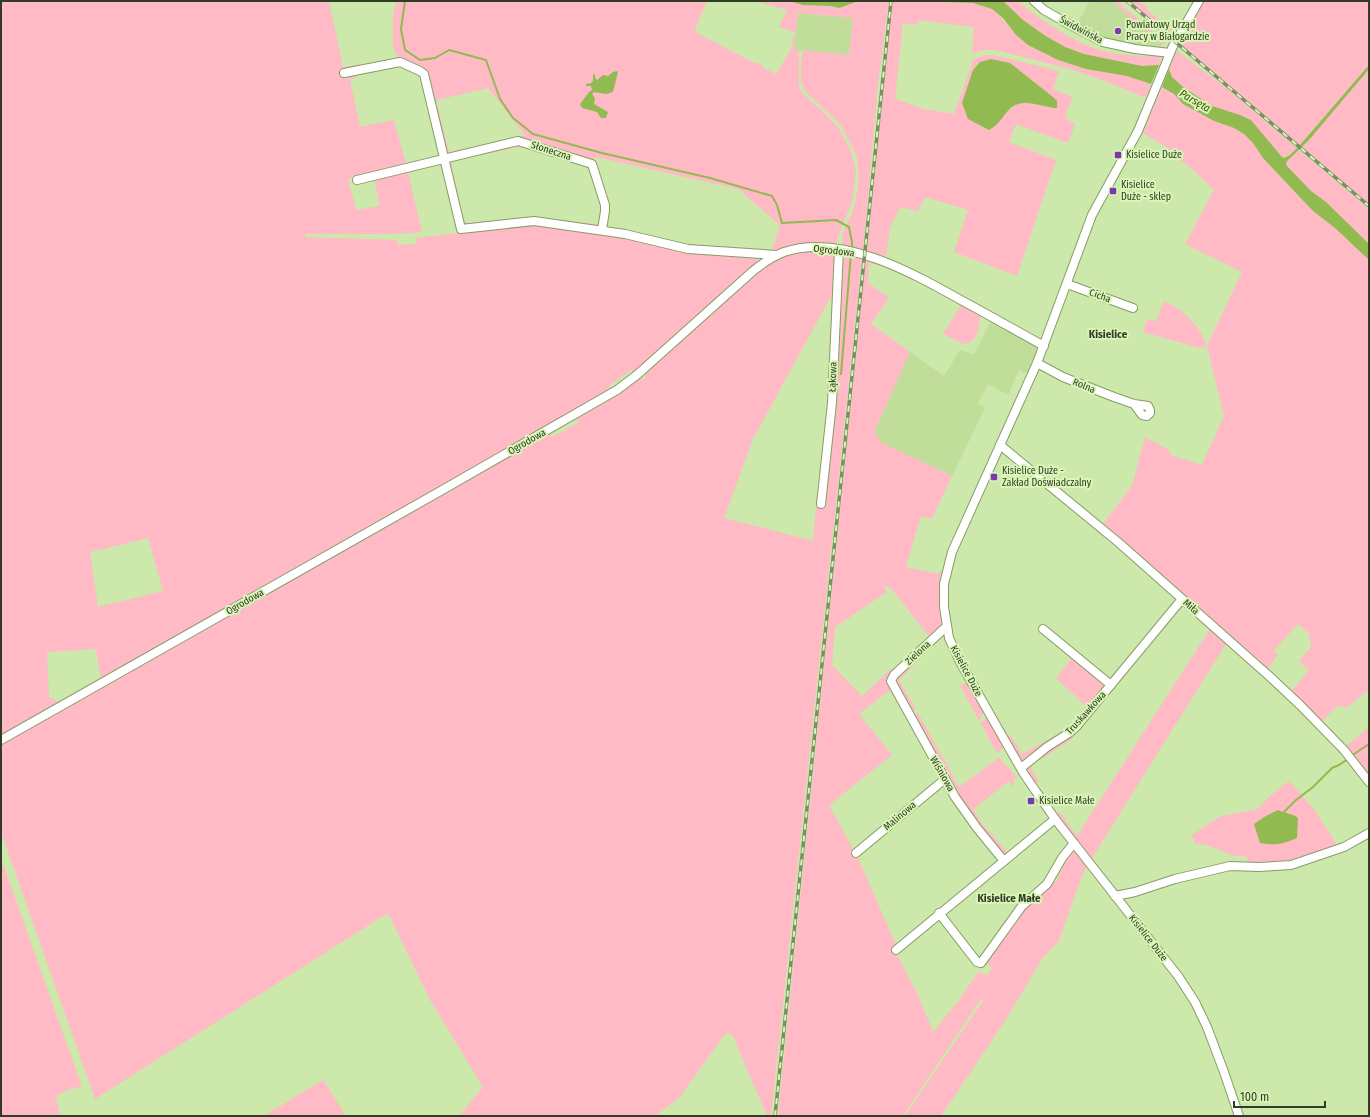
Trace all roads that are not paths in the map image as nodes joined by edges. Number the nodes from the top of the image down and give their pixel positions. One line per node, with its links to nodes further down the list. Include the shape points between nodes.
1 (1034, 1): 3 (street, Świdwińska, via 1044,10 1103,42)
2 (1199, 1): 3 (street)
3 (1170, 53): 10 (street, Kisielice Duże, via 1138,131 1092,215)
4 (344, 73): 5 (street, via 400,62 424,74)
5 (443, 158): 6 (street, Słoneczna); 7 (street, via 461,229 534,221); 7 (street, Słoneczna, via 518,141 592,164 605,211)
6 (357, 180)
7 (602, 230): 9 (street, via 688,249)
8 (839, 250): 9 (street, Ogrodowa, via 805,248); 12 (street, Ogrodowa, via 868,256 903,269); 16 (street, Łąkowa, via 832,403)
9 (777, 255): 22 (street, Ogrodowa, via 753,271 617,390)
10 (1067, 284): 11 (street, Cicha); 12 (street, Kisielice Duże)
11 (1133, 308)
12 (1044, 346): 13 (street, Kisielice Duże)
13 (1037, 363): 14 (street, Rolna, via 1088,387); 15 (street, Kisielice Duże)
14 (1134, 404)
15 (1000, 445): 17 (street, Miła, via 1118,542); 18 (street, Kisielice Duże, via 951,557 944,588)
16 (821, 504)
17 (1182, 599): 21 (street, Truskawkowa); 25 (street, Miła, via 1300,705 1344,750)
18 (946, 626): 20 (street, Zielona, via 894,675); 23 (street, Kisielice Duże, via 960,662)
19 (1044, 629): 21 (street, Truskawkowa)
20 (891, 681): 24 (street, Wiśniowa)
21 (1111, 685): 23 (street, Truskawkowa, via 1069,733)
22 (1, 740)
23 (1021, 768): 26 (street, Kisielice Duże)
24 (945, 779): 29 (street, Malinowa); 30 (street, Wiśniowa, via 977,828)
25 (1369, 782)
26 (1055, 819): 28 (street, Kisielice Duże); 30 (street)
27 (1369, 833): 31 (street, via 1344,847 1291,865 1230,866)
28 (1074, 843): 31 (street, Kisielice Duże); 32 (street, via 1046,884 1022,906 980,962 977,962)
29 (856, 853)
30 (1004, 861): 32 (street)
31 (1115, 896): 34 (street, Kisielice Duże, via 1178,976 1195,1002 1212,1038)
32 (939, 913): 33 (street)
33 (896, 950)
34 (1239, 1116)

